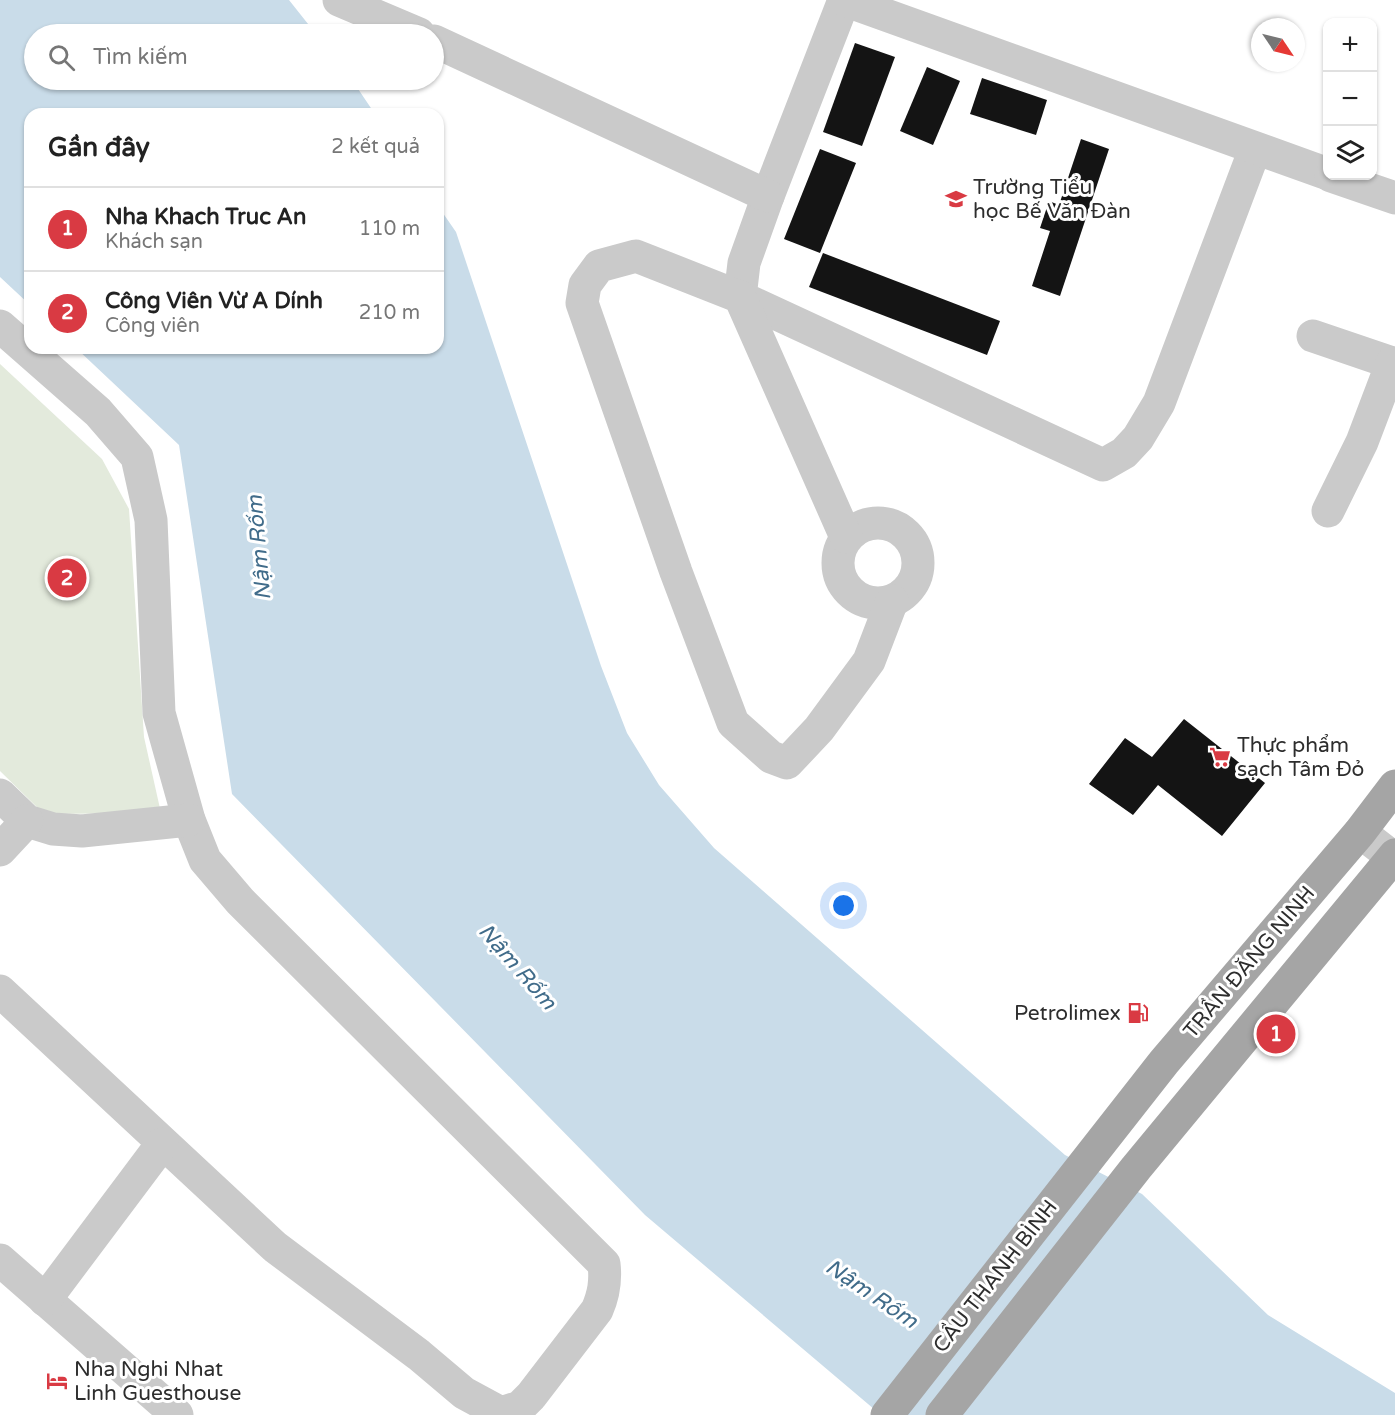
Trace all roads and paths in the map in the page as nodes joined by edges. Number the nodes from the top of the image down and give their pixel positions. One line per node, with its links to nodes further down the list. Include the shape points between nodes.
1 (339, 0): 3 (street)
2 (844, 0): 5 (street); 8 (street)
3 (396, 24)
4 (444, 46): 8 (street)
5 (1255, 149): 6 (street); 10 (street, via 1159,403 1138,438 1124,453 1103,465)
6 (1323, 173)
7 (1343, 180): 9 (street)
8 (768, 196): 10 (street, via 744,263)
9 (1395, 198)
10 (740, 297): 17 (street); 18 (street, via 636,256 599,266 585,285 582,303 733,723 771,757 787,763 819,729 869,661)
11 (0, 326): 13 (street)
12 (1313, 336): 15 (street)
13 (24, 347)
14 (32, 354): 21 (street, via 98,412 137,457 151,520 159,713)
15 (1393, 363): 16 (street, via 1362,442)
16 (1328, 511)
17 (846, 537): 18 (street, via 838,557 840,578 852,595 871,603); 18 (street, via 864,525 884,523 903,532 916,549 918,570 909,589)
18 (892, 601)
19 (1395, 786): 23 (main road, TRẦN ĐĂNG NINH)
20 (0, 795): 22 (street)
21 (189, 820): 22 (street, via 82,831 53,829); 28 (street, via 205,860 240,901 604,1264 603,1294 597,1310 531,1396 520,1407 501,1413 464,1394 275,1246)
22 (27, 821): 24 (street)
23 (1360, 832): 25 (street); 27 (main road, TRẦN ĐĂNG NINH)
24 (0, 850)
25 (1394, 857): 29 (main road, TRẦN ĐĂNG NINH)
26 (0, 991): 28 (street)
27 (1103, 1138): 33 (main road, CẦU THANH BÌNH)
28 (162, 1144): 31 (street)
29 (1136, 1168): 34 (main road, CẦU THANH BÌNH)
30 (0, 1260): 31 (street)
31 (45, 1300): 32 (street)
32 (177, 1415)
33 (887, 1415)
34 (942, 1415)

